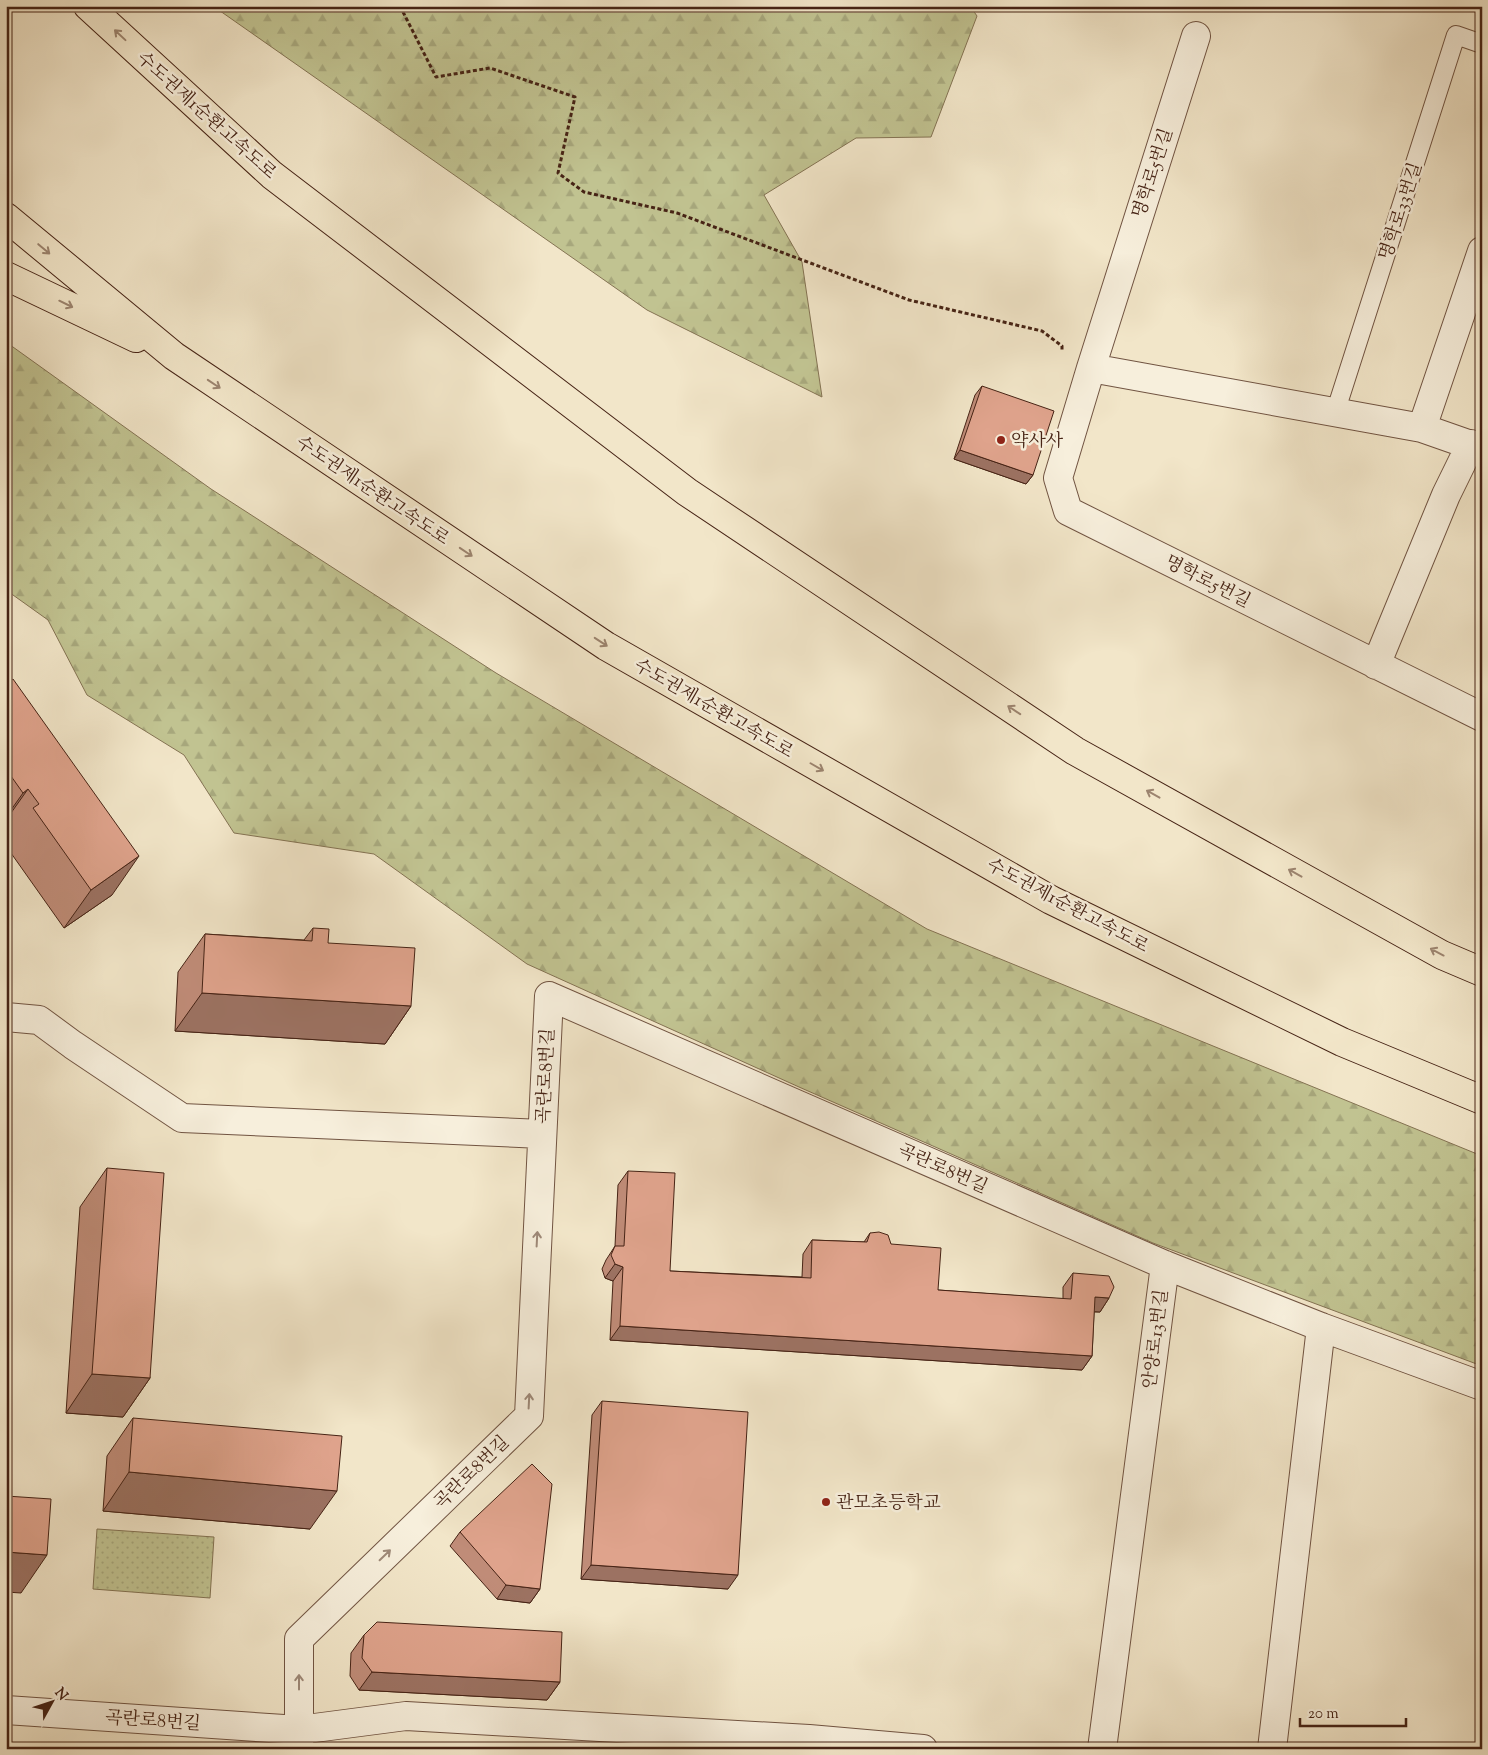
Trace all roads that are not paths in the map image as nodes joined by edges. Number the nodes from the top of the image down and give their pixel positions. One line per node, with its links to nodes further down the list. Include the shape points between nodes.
1 (88, 6): 14 (highway, 수도권제1순환고속도로, one-way to 1, via 1442,955 1075,751 686,492 272,175)
2 (1196, 36): 8 (street, 명학로5번길)
3 (1482, 44): 9 (lane, 명학로33번길, via 1456,35)
4 (6, 217): 7 (highway, 수도권제1순환고속도로, one-way to 7)
5 (1482, 250): 10 (street)
6 (6, 276): 7 (highway, one-way to 7)
7 (174, 356): 16 (highway, 수도권제1순환고속도로, one-way to 16, via 606,646 1051,900 1342,1042)
8 (1091, 368): 9 (street); 12 (street, 명학로5번길, via 1058,478 1068,511)
9 (1335, 413): 10 (street)
10 (1422, 428): 11 (street)
11 (1476, 447): 12 (street, via 1446,495)
12 (1376, 665): 13 (street, 명학로5번길)
13 (1482, 717)
14 (1482, 972)
15 (6, 1017): 17 (street, via 39,1020 182,1118)
16 (1482, 1100)
17 (542, 1134): 18 (street, 곡란로8번길, via 549,996); 22 (street, 곡란로8번길, one-way to 17, via 299,1638 529,1416)
18 (1165, 1265): 19 (street, 안양로13번길); 25 (street, 안양로13번길)
19 (1321, 1327): 20 (street, 안양로13번길); 26 (street)
20 (1482, 1386)
21 (6, 1710): 22 (street, 곡란로8번길)
22 (299, 1740): 23 (street, 곡란로8번길, via 406,1716)
23 (808, 1744): 24 (street, 곡란로8번길)
24 (923, 1749)
25 (1102, 1749)
26 (1272, 1749)

